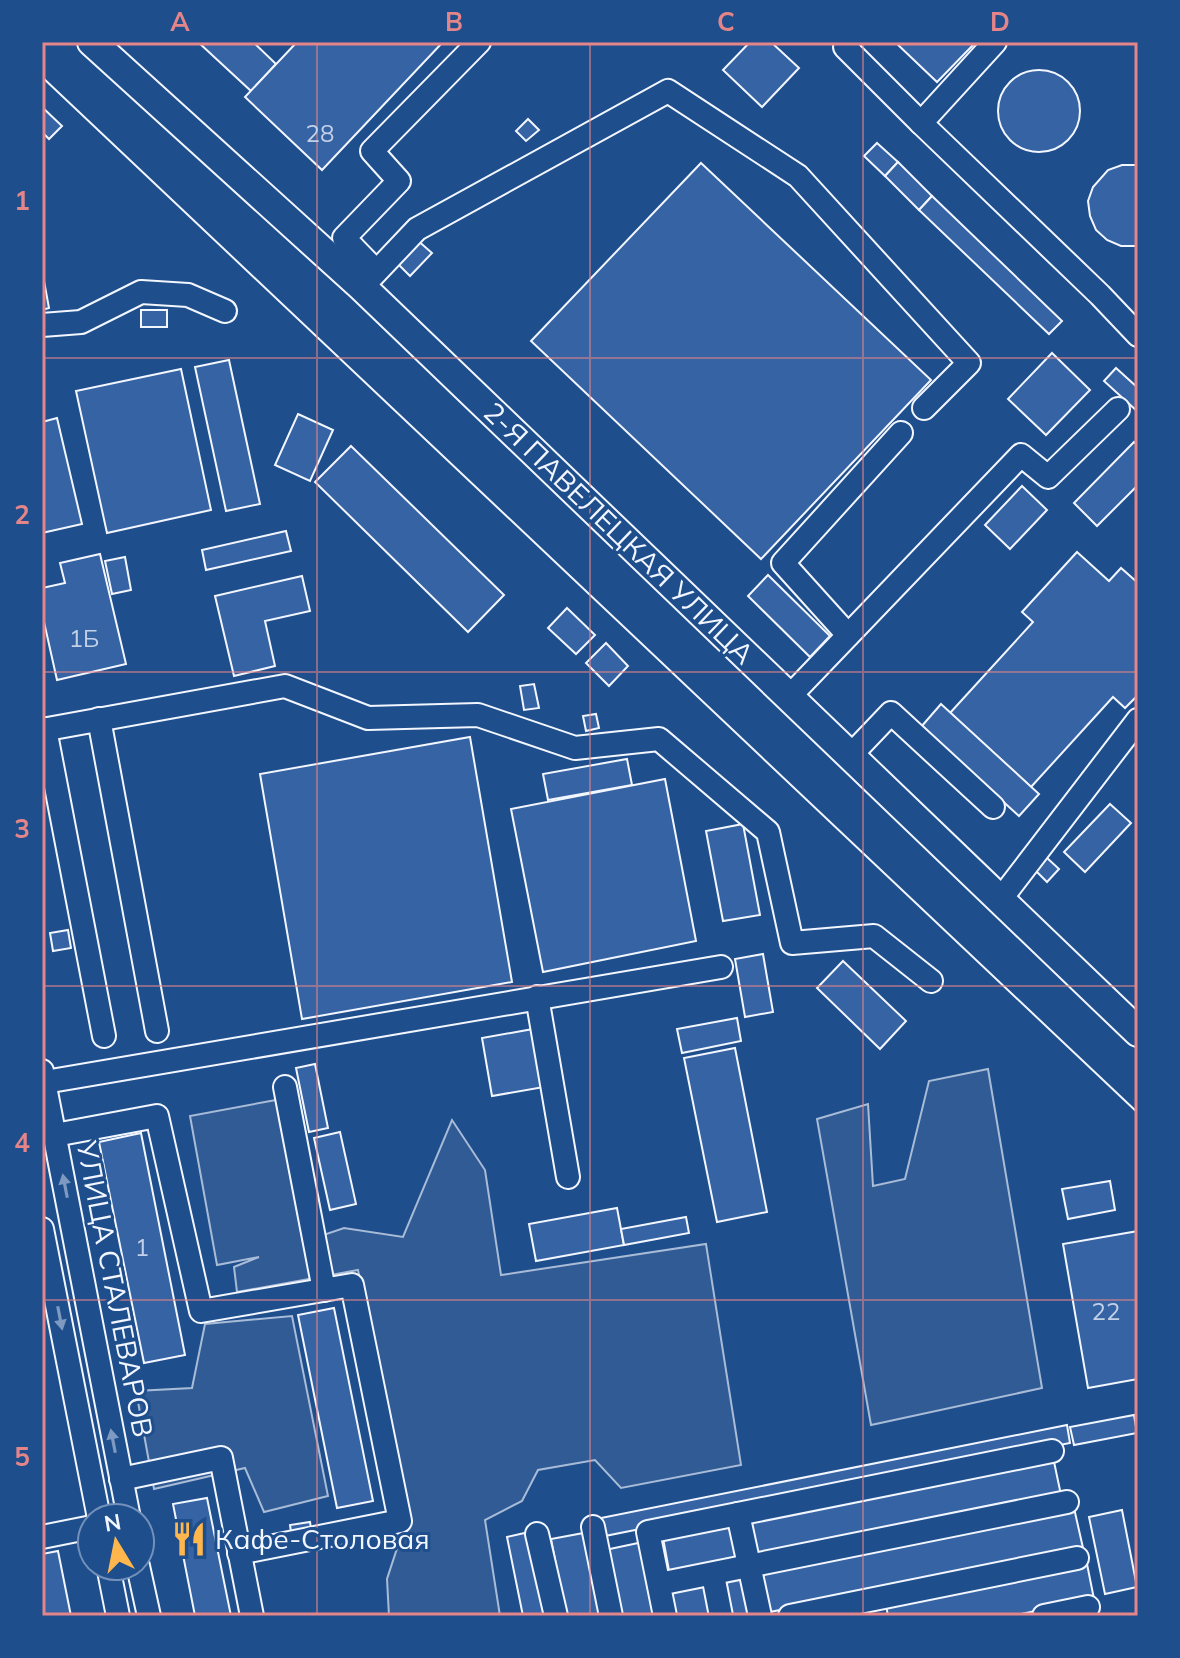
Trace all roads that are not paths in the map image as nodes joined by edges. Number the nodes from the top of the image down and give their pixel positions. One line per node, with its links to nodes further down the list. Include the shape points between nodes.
1 (92, 42): 6 (main road, 2-Я ПАВЕЛЕЦКАЯ УЛИЦА)
2 (479, 42): 6 (street, via 372,151 399,181 344,238)
3 (849, 42): 5 (street, via 845,47)
4 (995, 42): 5 (street)
5 (921, 123): 9 (street)
6 (369, 279): 10 (street, via 417,229 668,91 798,176 969,363); 14 (main road, 2-Я ПАВЕЛЕЦКАЯ УЛИЦА)
7 (225, 311): 8 (street, via 188,295 141,292 81,322)
8 (42, 325)
9 (1138, 335)
10 (924, 408)
11 (1118, 409): 13 (street, via 1048,477 1021,455)
12 (901, 433): 13 (street, via 783,563)
13 (848, 635): 14 (street)
14 (789, 697): 18 (main road, 2-Я ПАВЕЛЕЦКАЯ УЛИЦА)
15 (99, 719): 17 (street); 22 (street, via 285,686 368,718 478,715 575,748 659,739 768,832 792,943 874,936); 24 (street)
16 (1138, 720): 20 (street)
17 (43, 730): 26 (street)
18 (850, 756): 19 (street, via 891,713); 20 (main road, 2-Я ПАВЕЛЕЦКАЯ УЛИЦА)
19 (993, 807)
20 (1000, 900): 25 (main road, 2-Я ПАВЕЛЕЦКАЯ УЛИЦА)
21 (721, 967): 23 (street)
22 (931, 981)
23 (537, 997): 27 (street); 30 (street)
24 (157, 1031)
25 (1138, 1032)
26 (104, 1036)
27 (43, 1076): 29 (street, УЛИЦА СТАЛЕВАРОВ)
28 (285, 1087): 32 (street)
29 (55, 1135): 32 (street, via 157,1116 201,1311); 34 (street, УЛИЦА СТАЛЕВАРОВ, one-way to 29)
30 (568, 1177)
31 (43, 1238): 35 (street, one-way to 35)
32 (324, 1290): 43 (street, via 352,1285 400,1521)
33 (1052, 1451): 38 (street)
34 (121, 1479): 36 (street, УЛИЦА СТАЛЕВАРОВ); 43 (street, via 221,1458)
35 (96, 1502)
36 (126, 1502)
37 (1067, 1502): 45 (street)
38 (738, 1514): 45 (street); 49 (street, via 648,1532)
39 (593, 1527): 56 (street)
40 (76, 1530): 42 (street)
41 (537, 1534): 55 (street)
42 (42, 1537)
43 (239, 1553): 54 (street)
44 (1077, 1558): 51 (street)
45 (749, 1568): 46 (street); 59 (street)
46 (713, 1575): 49 (street); 58 (street)
47 (111, 1582): 52 (street)
48 (142, 1582): 53 (street)
49 (659, 1584): 57 (street)
50 (1088, 1607): 61 (street)
51 (876, 1608): 60 (street)
52 (118, 1616)
53 (149, 1616)
54 (252, 1616)
55 (556, 1616)
56 (611, 1616)
57 (665, 1616)
58 (721, 1616)
59 (760, 1616)
60 (790, 1616)
61 (1044, 1616)

